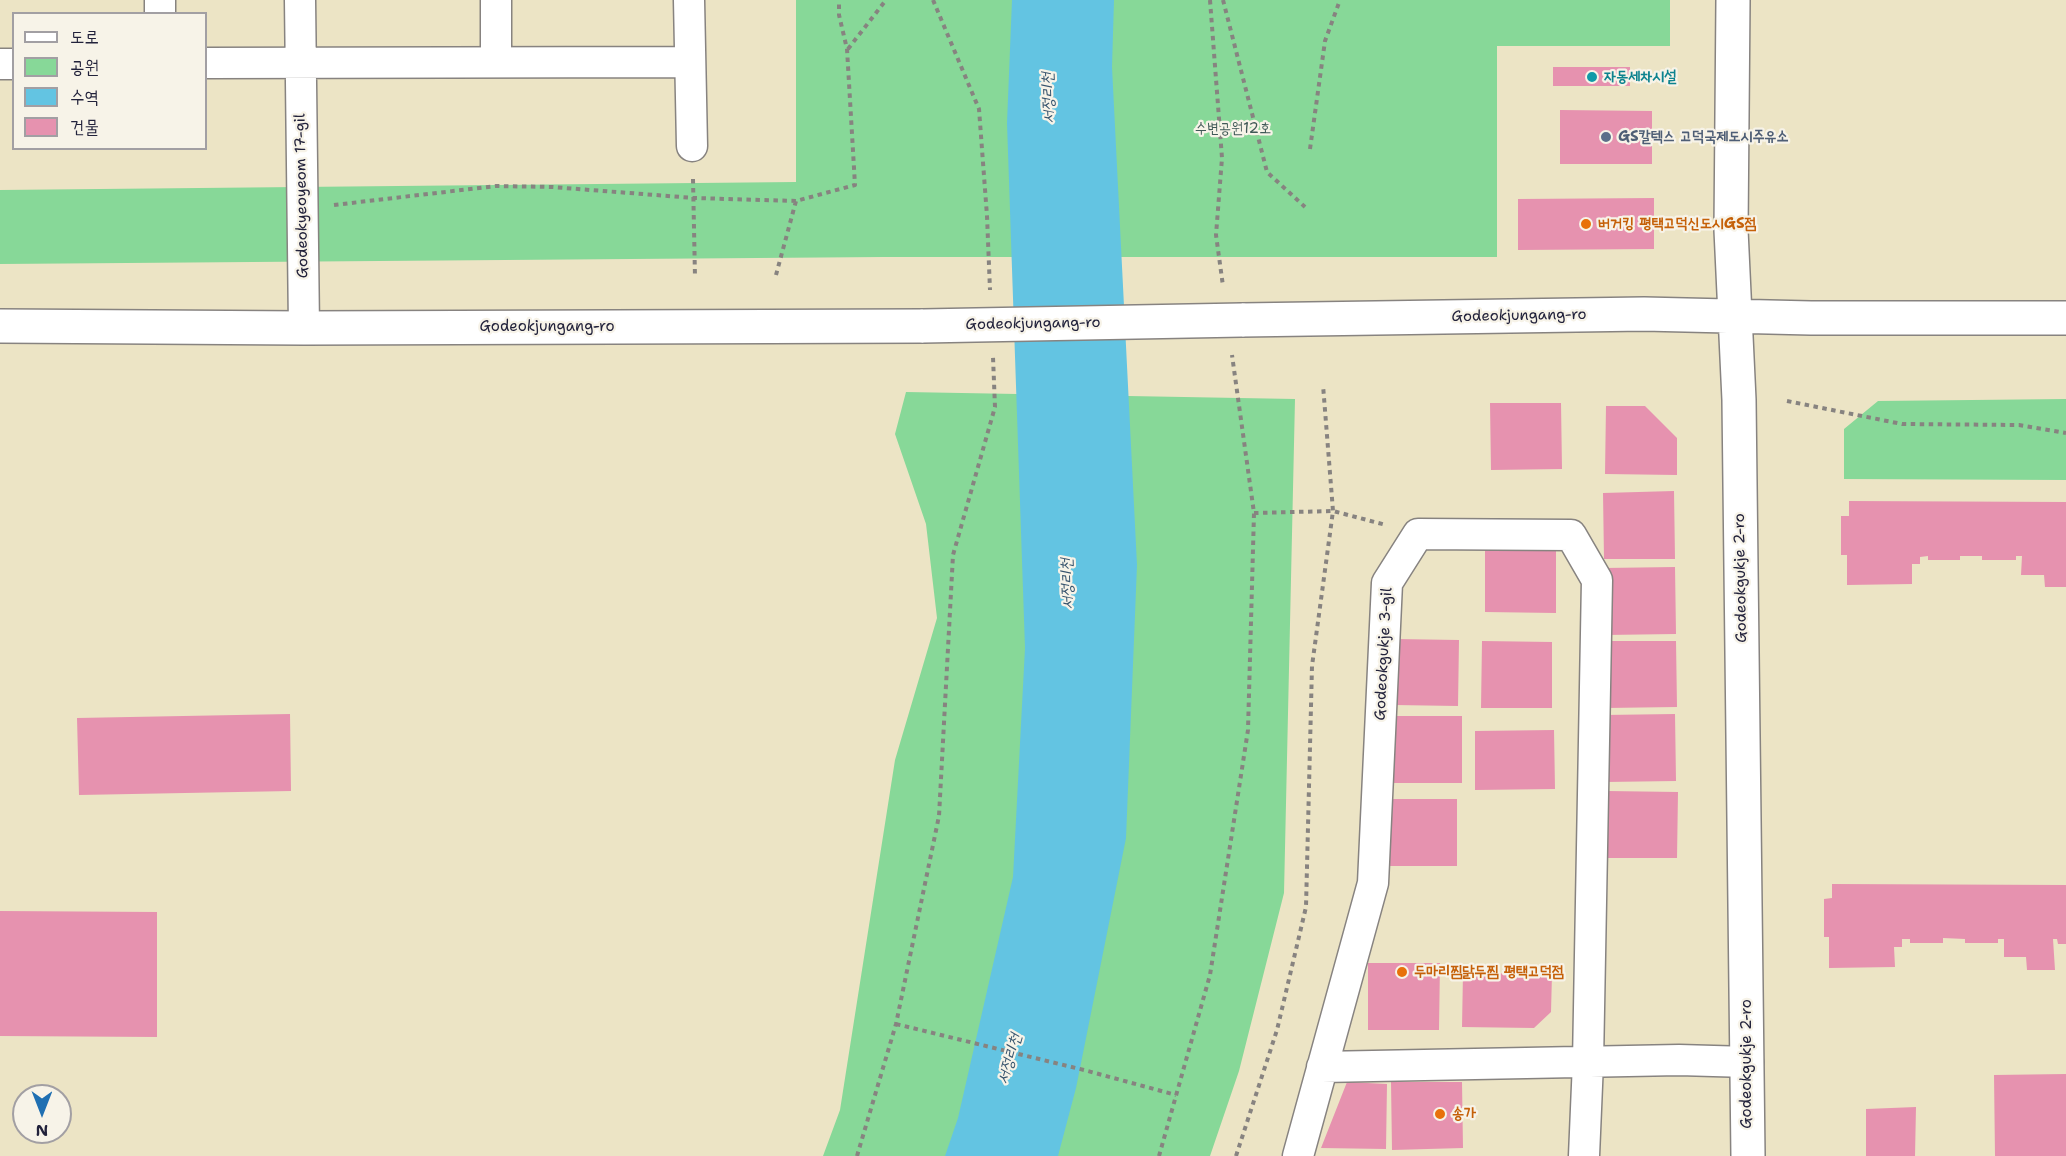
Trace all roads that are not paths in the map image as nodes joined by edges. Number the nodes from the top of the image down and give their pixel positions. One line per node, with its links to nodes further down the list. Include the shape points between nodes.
1 (300, 0): 8 (street, Godeokyeoyeom 17-gil)
2 (496, 0): 5 (street)
3 (689, 0): 6 (street)
4 (1733, 0): 10 (street, Godeokgukje 2-ro)
5 (496, 62): 6 (street); 8 (street)
6 (690, 62): 9 (street)
7 (207, 63): 8 (street)
8 (300, 63): 13 (street, Godeokyeoyeom 17-gil)
9 (692, 146)
10 (1734, 315): 11 (street, Godeokjungang-ro); 13 (street, Godeokjungang-ro, bridge, via 923,326); 15 (street, Godeokgukje 2-ro, via 1739,400)
11 (2066, 318)
12 (0, 326): 13 (street, Godeokjungang-ro)
13 (304, 328)
14 (1588, 1062): 15 (street); 16 (street); 16 (street, Godeokgukje 3-gil, via 1597,580 1571,535 1418,534 1387,583 1372,883); 18 (street)
15 (1748, 1062): 19 (street, Godeokgukje 2-ro)
16 (1322, 1067): 17 (street, Godeokgukje 3-gil)
17 (1298, 1156)
18 (1584, 1156)
19 (1748, 1156)

